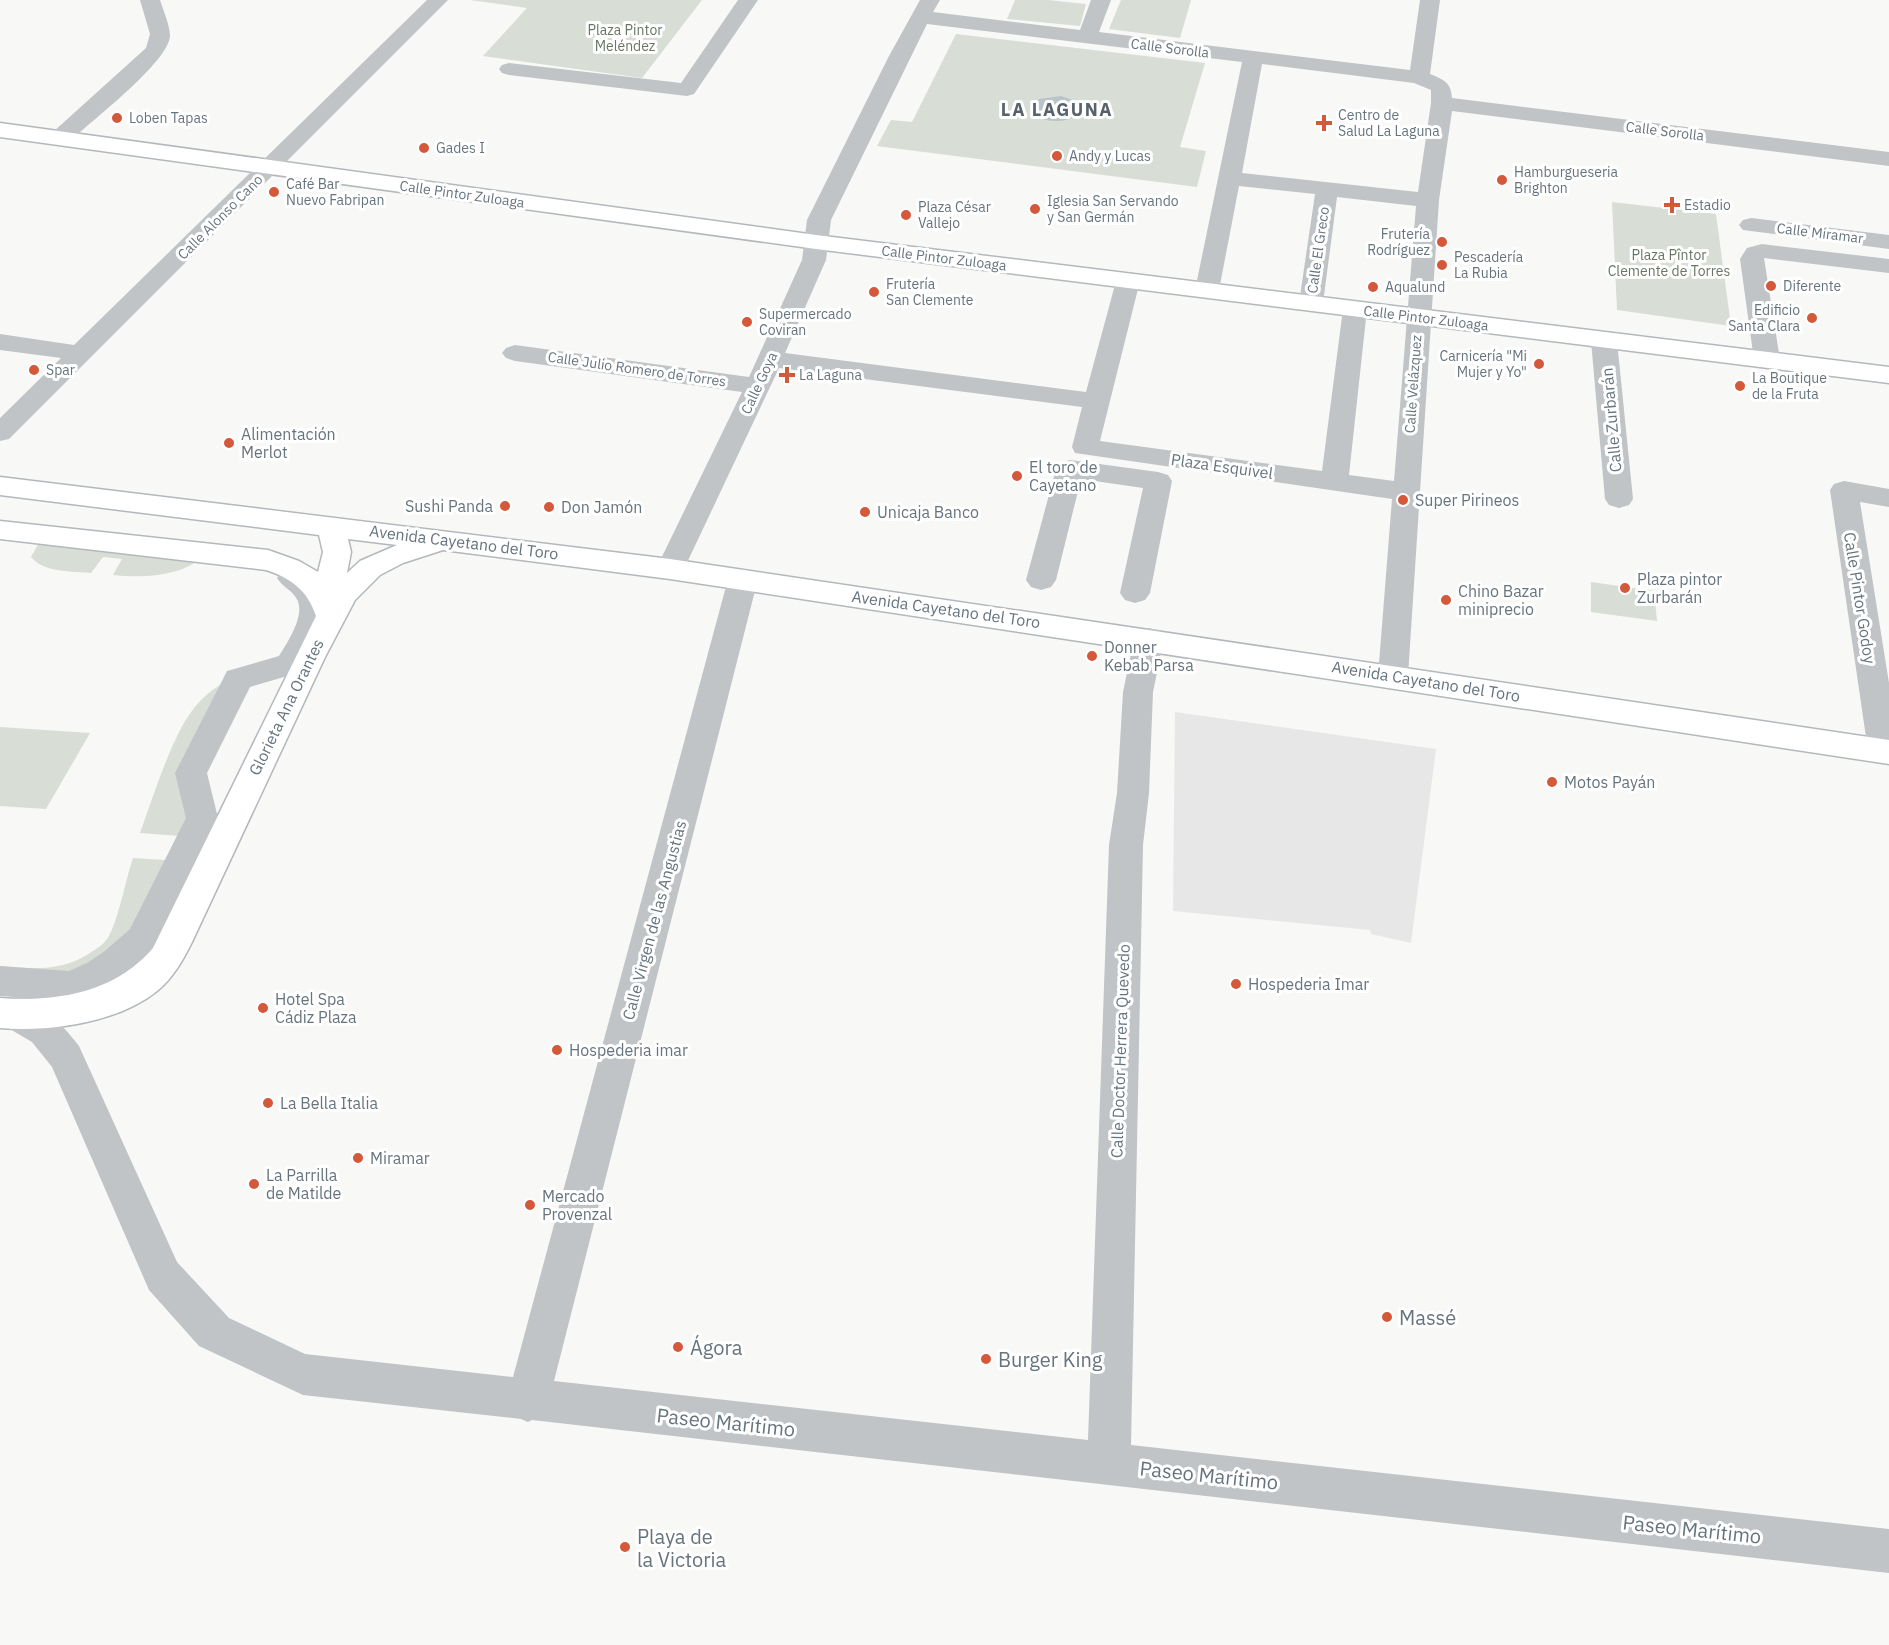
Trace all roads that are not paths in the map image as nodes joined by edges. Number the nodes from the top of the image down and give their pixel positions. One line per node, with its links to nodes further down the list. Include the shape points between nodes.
1 (150, 0): 13 (street, via 160,34 156,50)
2 (438, 0): 15 (street, Calle Alonso Cano)
3 (748, 0): 9 (street, via 687,90)
4 (1101, 0): 7 (street)
5 (1430, 0): 10 (street)
6 (926, 8): 7 (street, Calle Sorolla); 20 (street, Calle Goya, via 819,220)
7 (1086, 38): 8 (street, Calle Sorolla)
8 (1253, 58): 10 (street, Calle Sorolla); 16 (street)
9 (509, 69)
10 (1419, 77): 11 (street, via 1441,87)
11 (1442, 103): 14 (street, Calle Sorolla); 18 (street, Calle Velázquez)
12 (0, 130): 13 (street, Calle Pintor Zuloaga)
13 (61, 137): 15 (street, Calle Pintor Zuloaga)
14 (1889, 159)
15 (270, 168): 20 (street, Calle Pintor Zuloaga); 31 (street, Calle Alonso Cano)
16 (1230, 178): 17 (street); 24 (street)
17 (1326, 193): 18 (street); 25 (street, Calle El Greco)
18 (1428, 200): 27 (street, Calle Velázquez)
19 (1751, 225): 21 (street, Calle Miramar)
20 (816, 242): 23 (street, Calle Pintor Zuloaga); 32 (street, Calle Goya, via 814,260)
21 (1889, 242)
22 (1889, 266): 33 (street, Calle Miramar, via 1755,253 1752,259)
23 (1128, 281): 24 (street, Calle Pintor Zuloaga); 36 (street, Plaza Esquivel)
24 (1207, 290): 25 (street, Calle Pintor Zuloaga)
25 (1311, 303): 26 (street, Calle Pintor Zuloaga)
26 (1355, 309): 27 (street, Calle Pintor Zuloaga); 38 (street)
27 (1418, 317): 28 (street, Calle Pintor Zuloaga); 40 (street, Calle Velázquez)
28 (1604, 341): 33 (street, Calle Pintor Zuloaga); 42 (street, Calle Zurbarán)
29 (0, 342): 31 (street)
30 (515, 353): 35 (street, Calle Julio Romero de Torres)
31 (82, 354): 37 (street, Calle Alonso Cano)
32 (770, 359): 35 (street, Calle Goya); 36 (street)
33 (1767, 360): 34 (street, Calle Pintor Zuloaga)
34 (1889, 375)
35 (758, 386): 47 (street, Calle Goya)
36 (1095, 401): 38 (street, Plaza Esquivel, via 1085,447)
37 (0, 433)
38 (1334, 482): 40 (street, Plaza Esquivel)
39 (0, 486): 43 (street, Avenida Cayetano del Toro)
40 (1406, 492): 53 (street, Calle Velázquez)
41 (1889, 498): 54 (street, Calle Pintor Godoy, via 1844,490)
42 (1619, 499)
43 (331, 526): 46 (street, Avenida Cayetano del Toro); 51 (street, via 337,552)
44 (0, 530): 51 (street, via 268,560 296,571)
45 (0, 537): 55 (street, Glorieta Ana Orantes, via 263,566 280,571 306,589 315,615 290,664 238,679 191,773 202,818 142,939 91,979)
46 (445, 540): 47 (street, Avenida Cayetano del Toro); 51 (street, via 393,556 370,568)
47 (670, 569): 48 (street, Avenida Cayetano del Toro)
48 (743, 579): 52 (street, Avenida Cayetano del Toro); 56 (street, Calle Virgen de las Angustias)
49 (1041, 580): 50 (street, via 1070,469 1158,481)
50 (1135, 593)
51 (329, 607): 55 (street, Glorieta Ana Orantes, via 165,958 147,978 122,995 89,1006)
52 (1149, 639): 53 (street, Avenida Cayetano del Toro); 57 (street, Calle Doctor Herrera Quevedo, via 1138,692 1126,846)
53 (1393, 676): 54 (street, Avenida Cayetano del Toro)
54 (1887, 752)
55 (5, 1003): 56 (street, Paseo Marítimo, via 45,1031 66,1057 163,1276 214,1332 303,1374)
56 (528, 1401): 57 (street, Paseo Marítimo)
57 (1109, 1464): 58 (street, Paseo Marítimo)
58 (1889, 1551)

